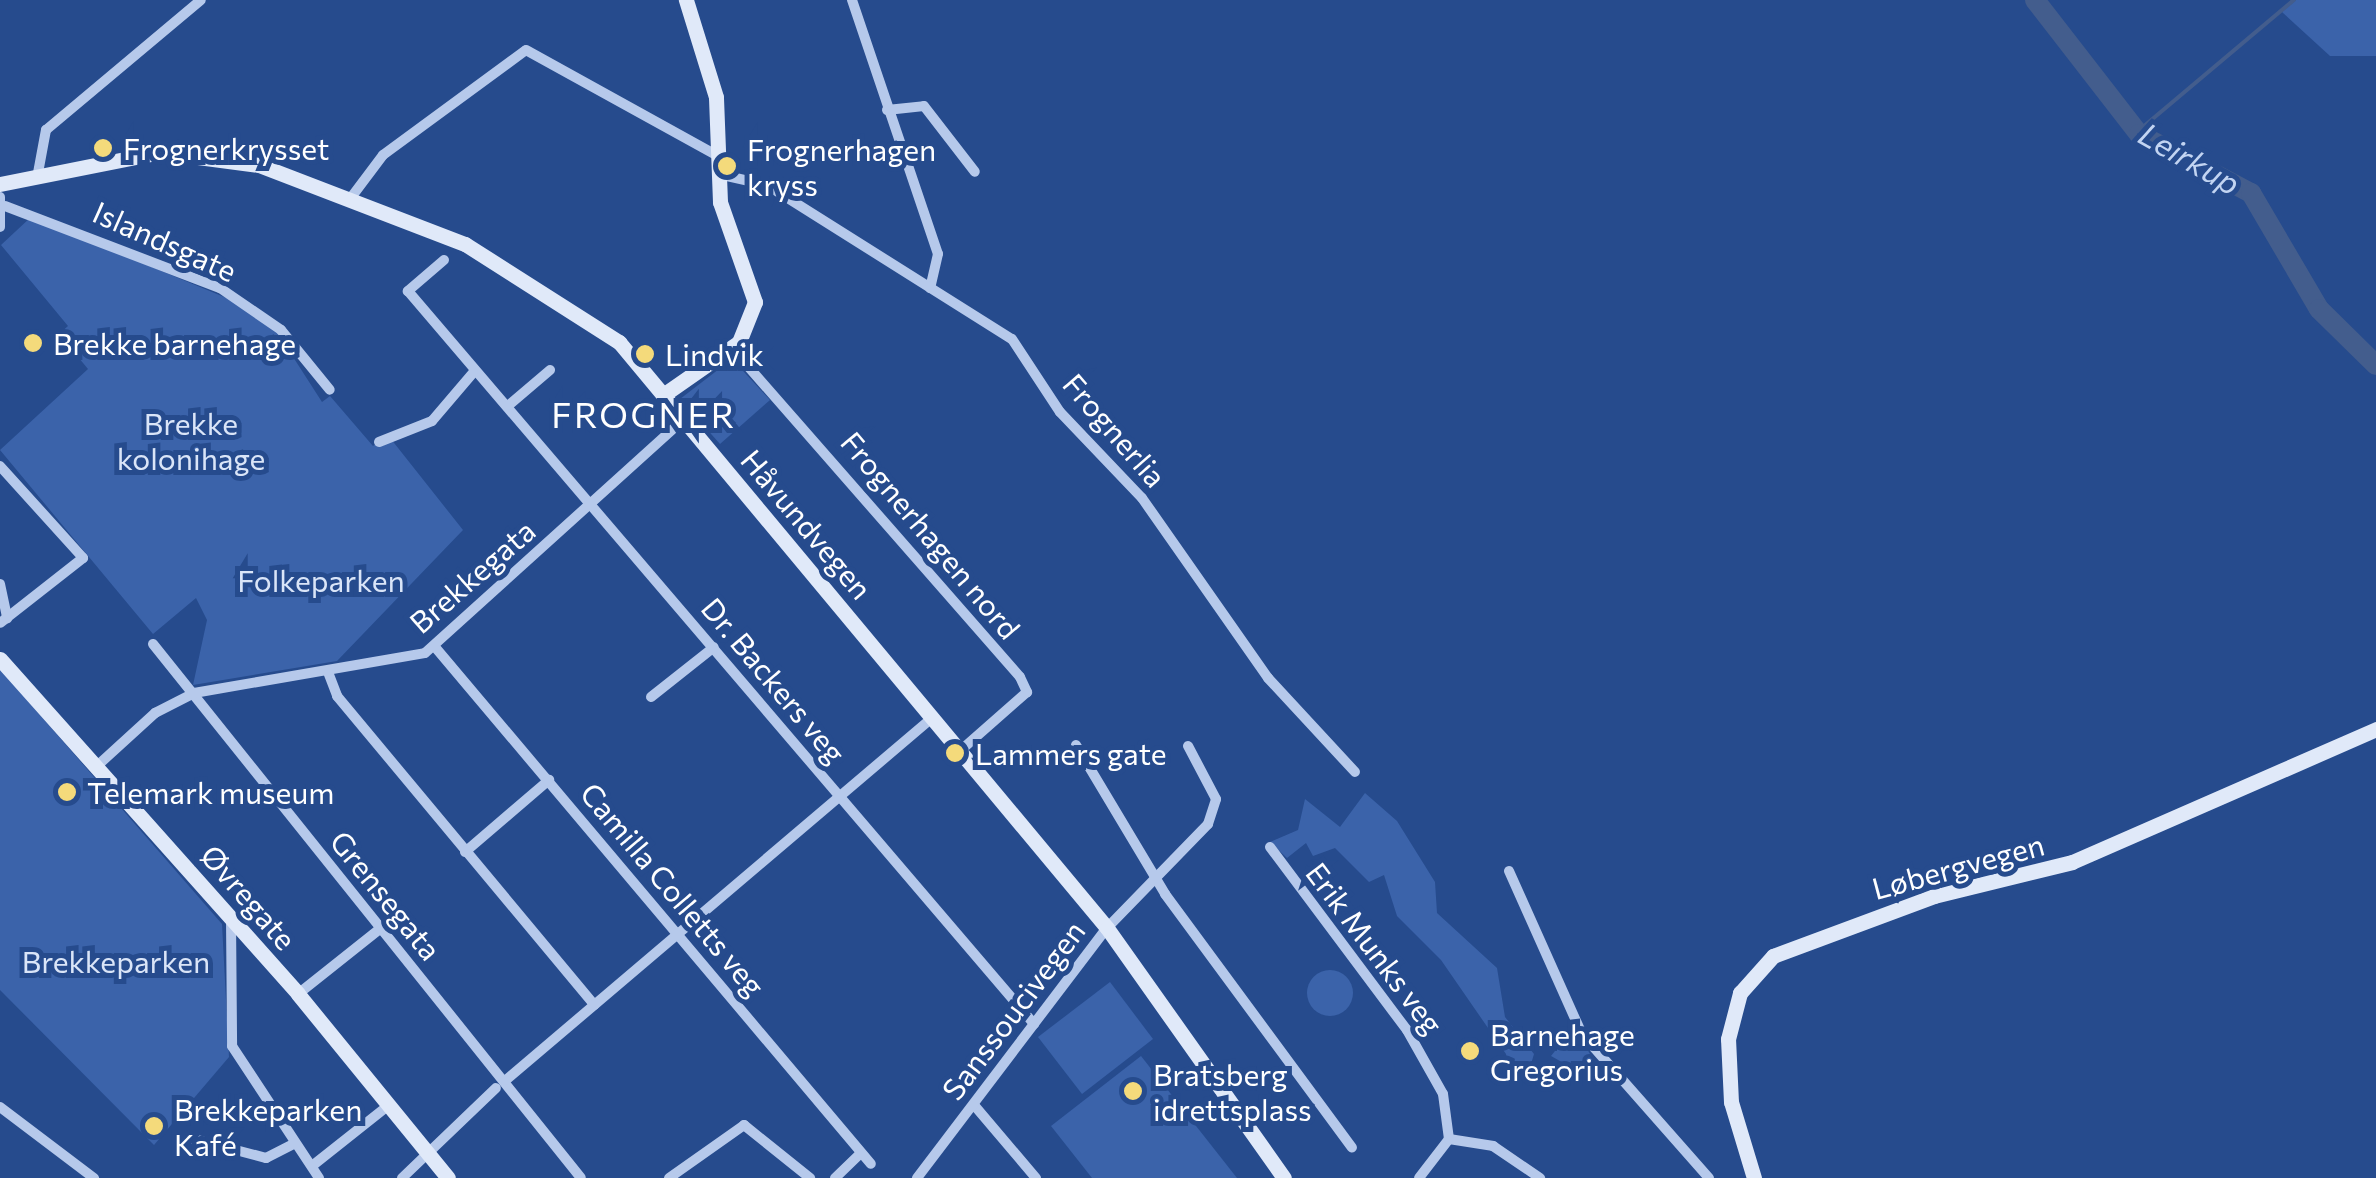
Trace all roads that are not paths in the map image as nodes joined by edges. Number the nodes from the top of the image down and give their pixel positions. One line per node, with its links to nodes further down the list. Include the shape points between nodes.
1 (200, 0): 7 (street, via 46,130)
2 (686, 0): 5 (main road, via 716,97)
3 (852, 0): 4 (street)
4 (887, 110): 6 (street, via 924,106); 14 (street, via 938,254)
5 (718, 156): 8 (main road); 10 (street, via 526,50 383,154)
6 (974, 172)
7 (38, 173): 9 (main road, Håvundvegen); 10 (main road, Håvundvegen, via 186,152)
8 (718, 174): 14 (street, Frognerlia, via 767,184); 15 (main road, via 754,292 750,326)
9 (0, 184)
10 (353, 194): 19 (main road, Håvundvegen, via 465,244 560,303 619,342)
11 (3, 201): 12 (street); 18 (street, Islandsgate, via 220,288 280,330)
12 (0, 227)
13 (444, 260): 17 (street, Dr. Backers veg, via 408,292)
14 (930, 288): 40 (street, Frognerlia, via 1012,340 1060,412 1142,498 1268,678)
15 (732, 348): 19 (main road); 38 (street, Frognerhagen nord, via 1020,678 1026,692)
16 (550, 370): 20 (street)
17 (473, 374): 20 (street, Dr. Backers veg); 22 (street, via 432,421)
18 (330, 390)
19 (666, 394): 21 (main road, Håvundvegen)
20 (510, 405): 24 (street, Dr. Backers veg)
21 (684, 419): 24 (street, Brekkegata); 34 (main road, Håvundvegen)
22 (378, 442)
23 (0, 466): 26 (street, via 83,558)
24 (592, 503): 28 (street, Brekkegata); 29 (street, Dr. Backers veg)
25 (0, 584): 26 (street)
26 (4, 620)
27 (152, 644): 32 (street, Grensegata)
28 (435, 647): 31 (street, Brekkegata); 41 (street, Camilla Colletts veg)
29 (714, 647): 33 (street); 42 (street, Dr. Backers veg)
30 (0, 659): 39 (main road, Øvregate)
31 (328, 672): 32 (street, Brekkegata); 44 (street, via 338,696)
32 (194, 694): 39 (street, Brekkegata, via 154,713); 48 (street, Grensegata)
33 (651, 696)
34 (932, 718): 38 (main road, Håvundvegen); 42 (street)
35 (2376, 729): 81 (main road, Løbergvegen, via 2072,862 1934,896 1773,956 1740,993 1728,1039 1731,1102)
36 (1076, 745): 46 (street)
37 (1188, 746): 46 (street, Sanssoucivegen, via 1215,814)
38 (960, 751): 49 (main road, Håvundvegen)
39 (96, 766): 47 (main road, Øvregate)
40 (1356, 772)
41 (549, 780): 44 (street); 50 (street, Camilla Colletts veg)
42 (841, 798): 50 (street); 53 (street, Dr. Backers veg)
43 (1270, 847): 60 (street, Erik Munks veg, via 1426,1060)
44 (465, 852): 52 (street)
45 (1509, 872): 80 (street, via 1582,1034)
46 (1154, 877): 49 (street, Sanssoucivegen); 62 (street)
47 (232, 919): 51 (main road, Øvregate); 61 (street, via 232,1046)
48 (381, 928): 51 (street); 54 (street, Grensegata)
49 (1107, 928): 53 (street, Sanssoucivegen); 77 (main road, Håvundvegen)
50 (678, 935): 52 (street); 64 (street, Camilla Colletts veg)
51 (298, 994): 57 (main road, Øvregate)
52 (594, 1006): 54 (street)
53 (1034, 1024): 56 (street, Sanssoucivegen)
54 (506, 1080): 71 (street, Grensegata)
55 (496, 1088): 63 (street)
56 (974, 1104): 75 (street, Sanssoucivegen); 76 (street)
57 (388, 1105): 63 (main road, Øvregate); 66 (street)
58 (0, 1107): 67 (street)
59 (190, 1138): 61 (street, via 266,1158)
60 (1449, 1139): 78 (street); 79 (street, via 1493,1146)
61 (295, 1143): 66 (street)
62 (1352, 1148)
63 (424, 1149): 69 (street); 70 (main road, Øvregate)
64 (861, 1154): 65 (street, Camilla Colletts veg); 74 (street)
65 (871, 1164)
66 (312, 1166): 68 (street)
67 (94, 1178)
68 (319, 1178)
69 (402, 1178)
70 (448, 1178)
71 (581, 1178)
72 (669, 1178): 73 (street, via 744,1125)
73 (810, 1178)
74 (835, 1178)
75 (917, 1178)
76 (1036, 1178)
77 (1284, 1178)
78 (1419, 1178)
79 (1540, 1178)
80 (1709, 1178)
81 (1754, 1178)

